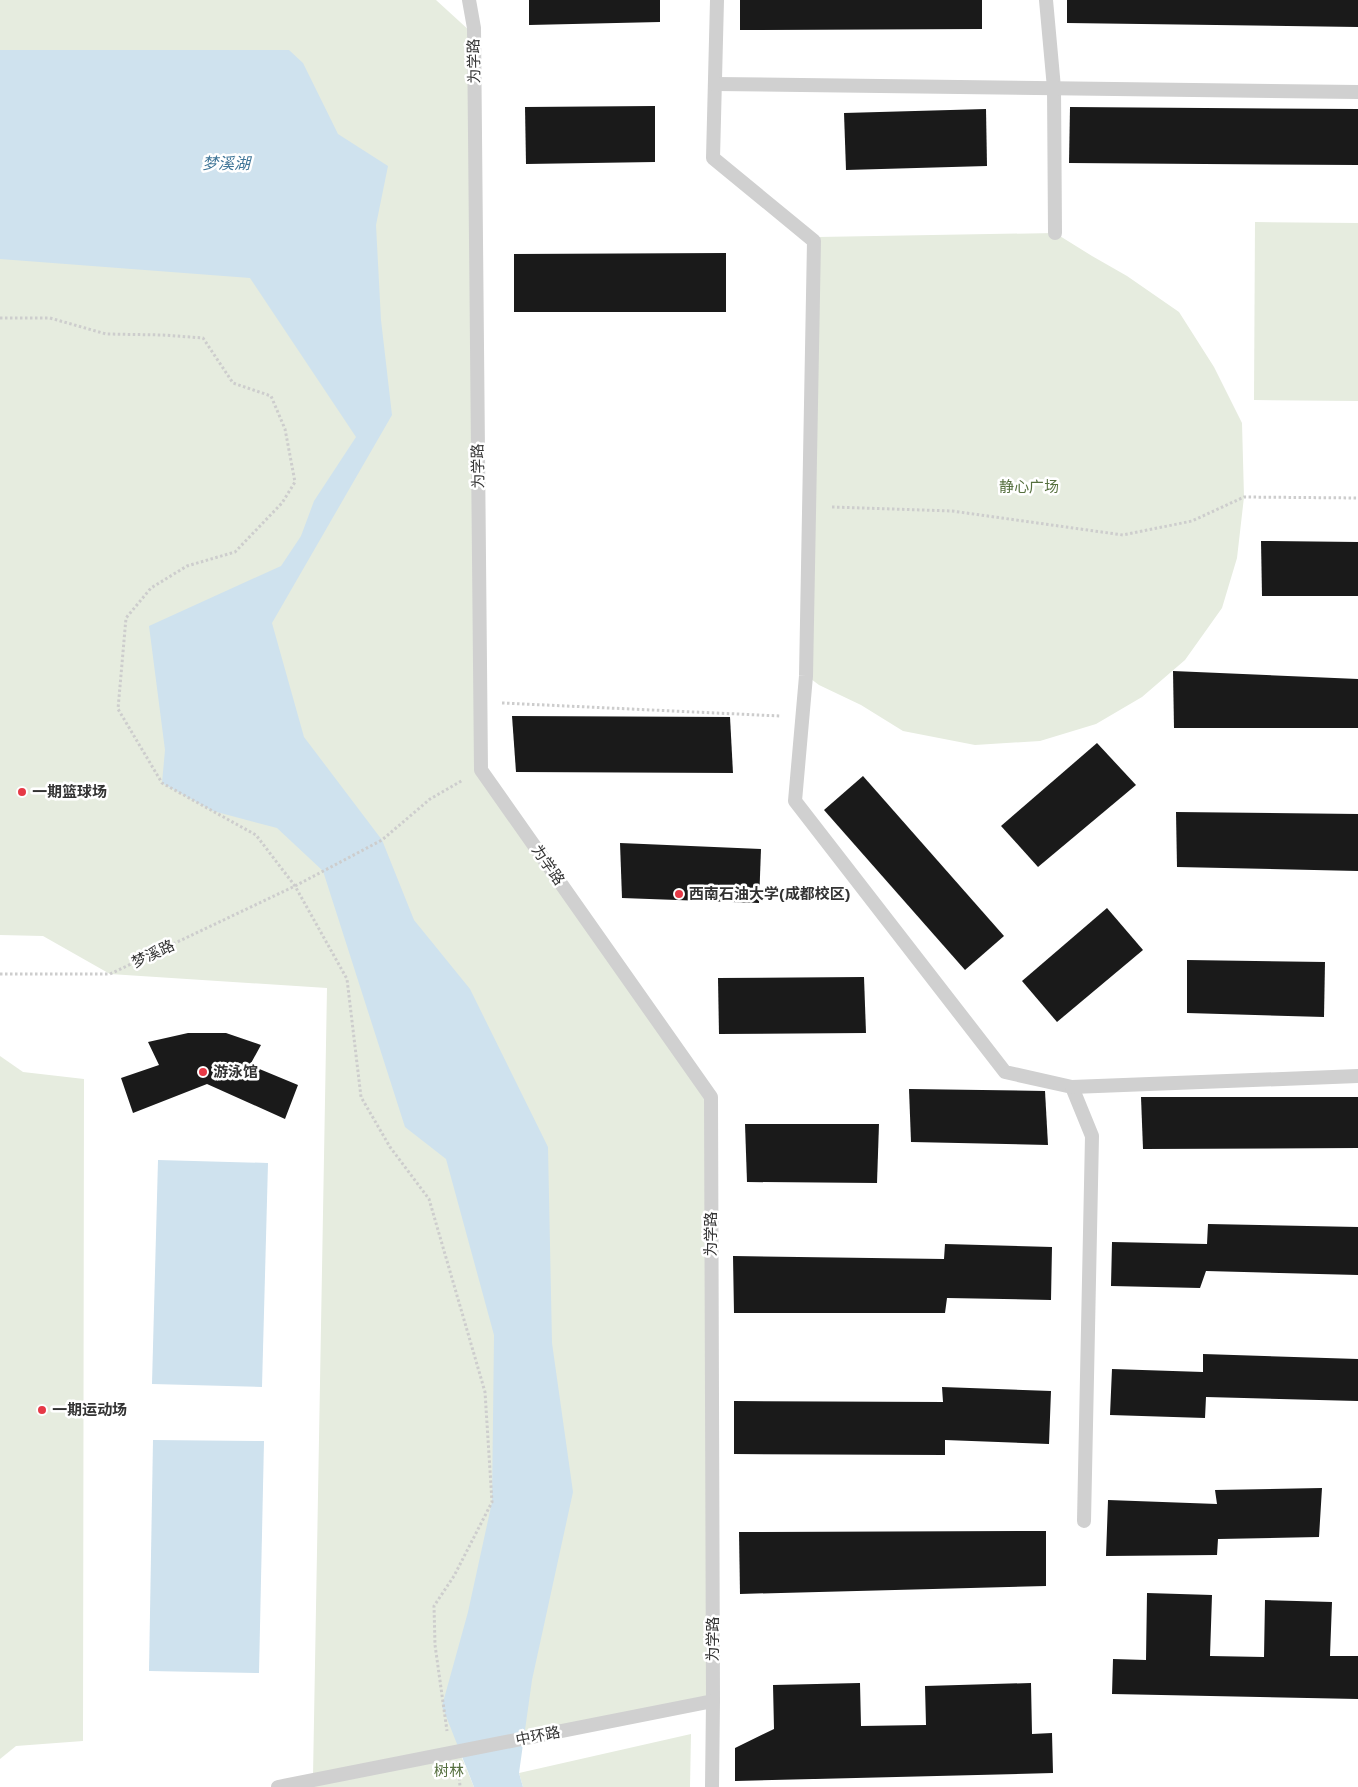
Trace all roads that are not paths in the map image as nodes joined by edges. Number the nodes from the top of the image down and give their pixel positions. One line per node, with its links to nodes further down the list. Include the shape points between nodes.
1 (469, 0): 11 (lane, 为学路, via 474,28 481,770 711,1097)
2 (717, 0): 4 (lane)
3 (1046, 0): 5 (lane)
4 (715, 84): 5 (lane); 9 (lane, via 713,158 814,241 806,676 795,801 1004,1072)
5 (1054, 88): 6 (lane); 7 (lane)
6 (1358, 92)
7 (1056, 232)
8 (1358, 1076): 9 (lane)
9 (1072, 1087): 10 (lane, via 1092,1136)
10 (1084, 1521)
11 (713, 1701): 12 (lane, 中环路); 13 (lane)
12 (278, 1787)
13 (712, 1787)

